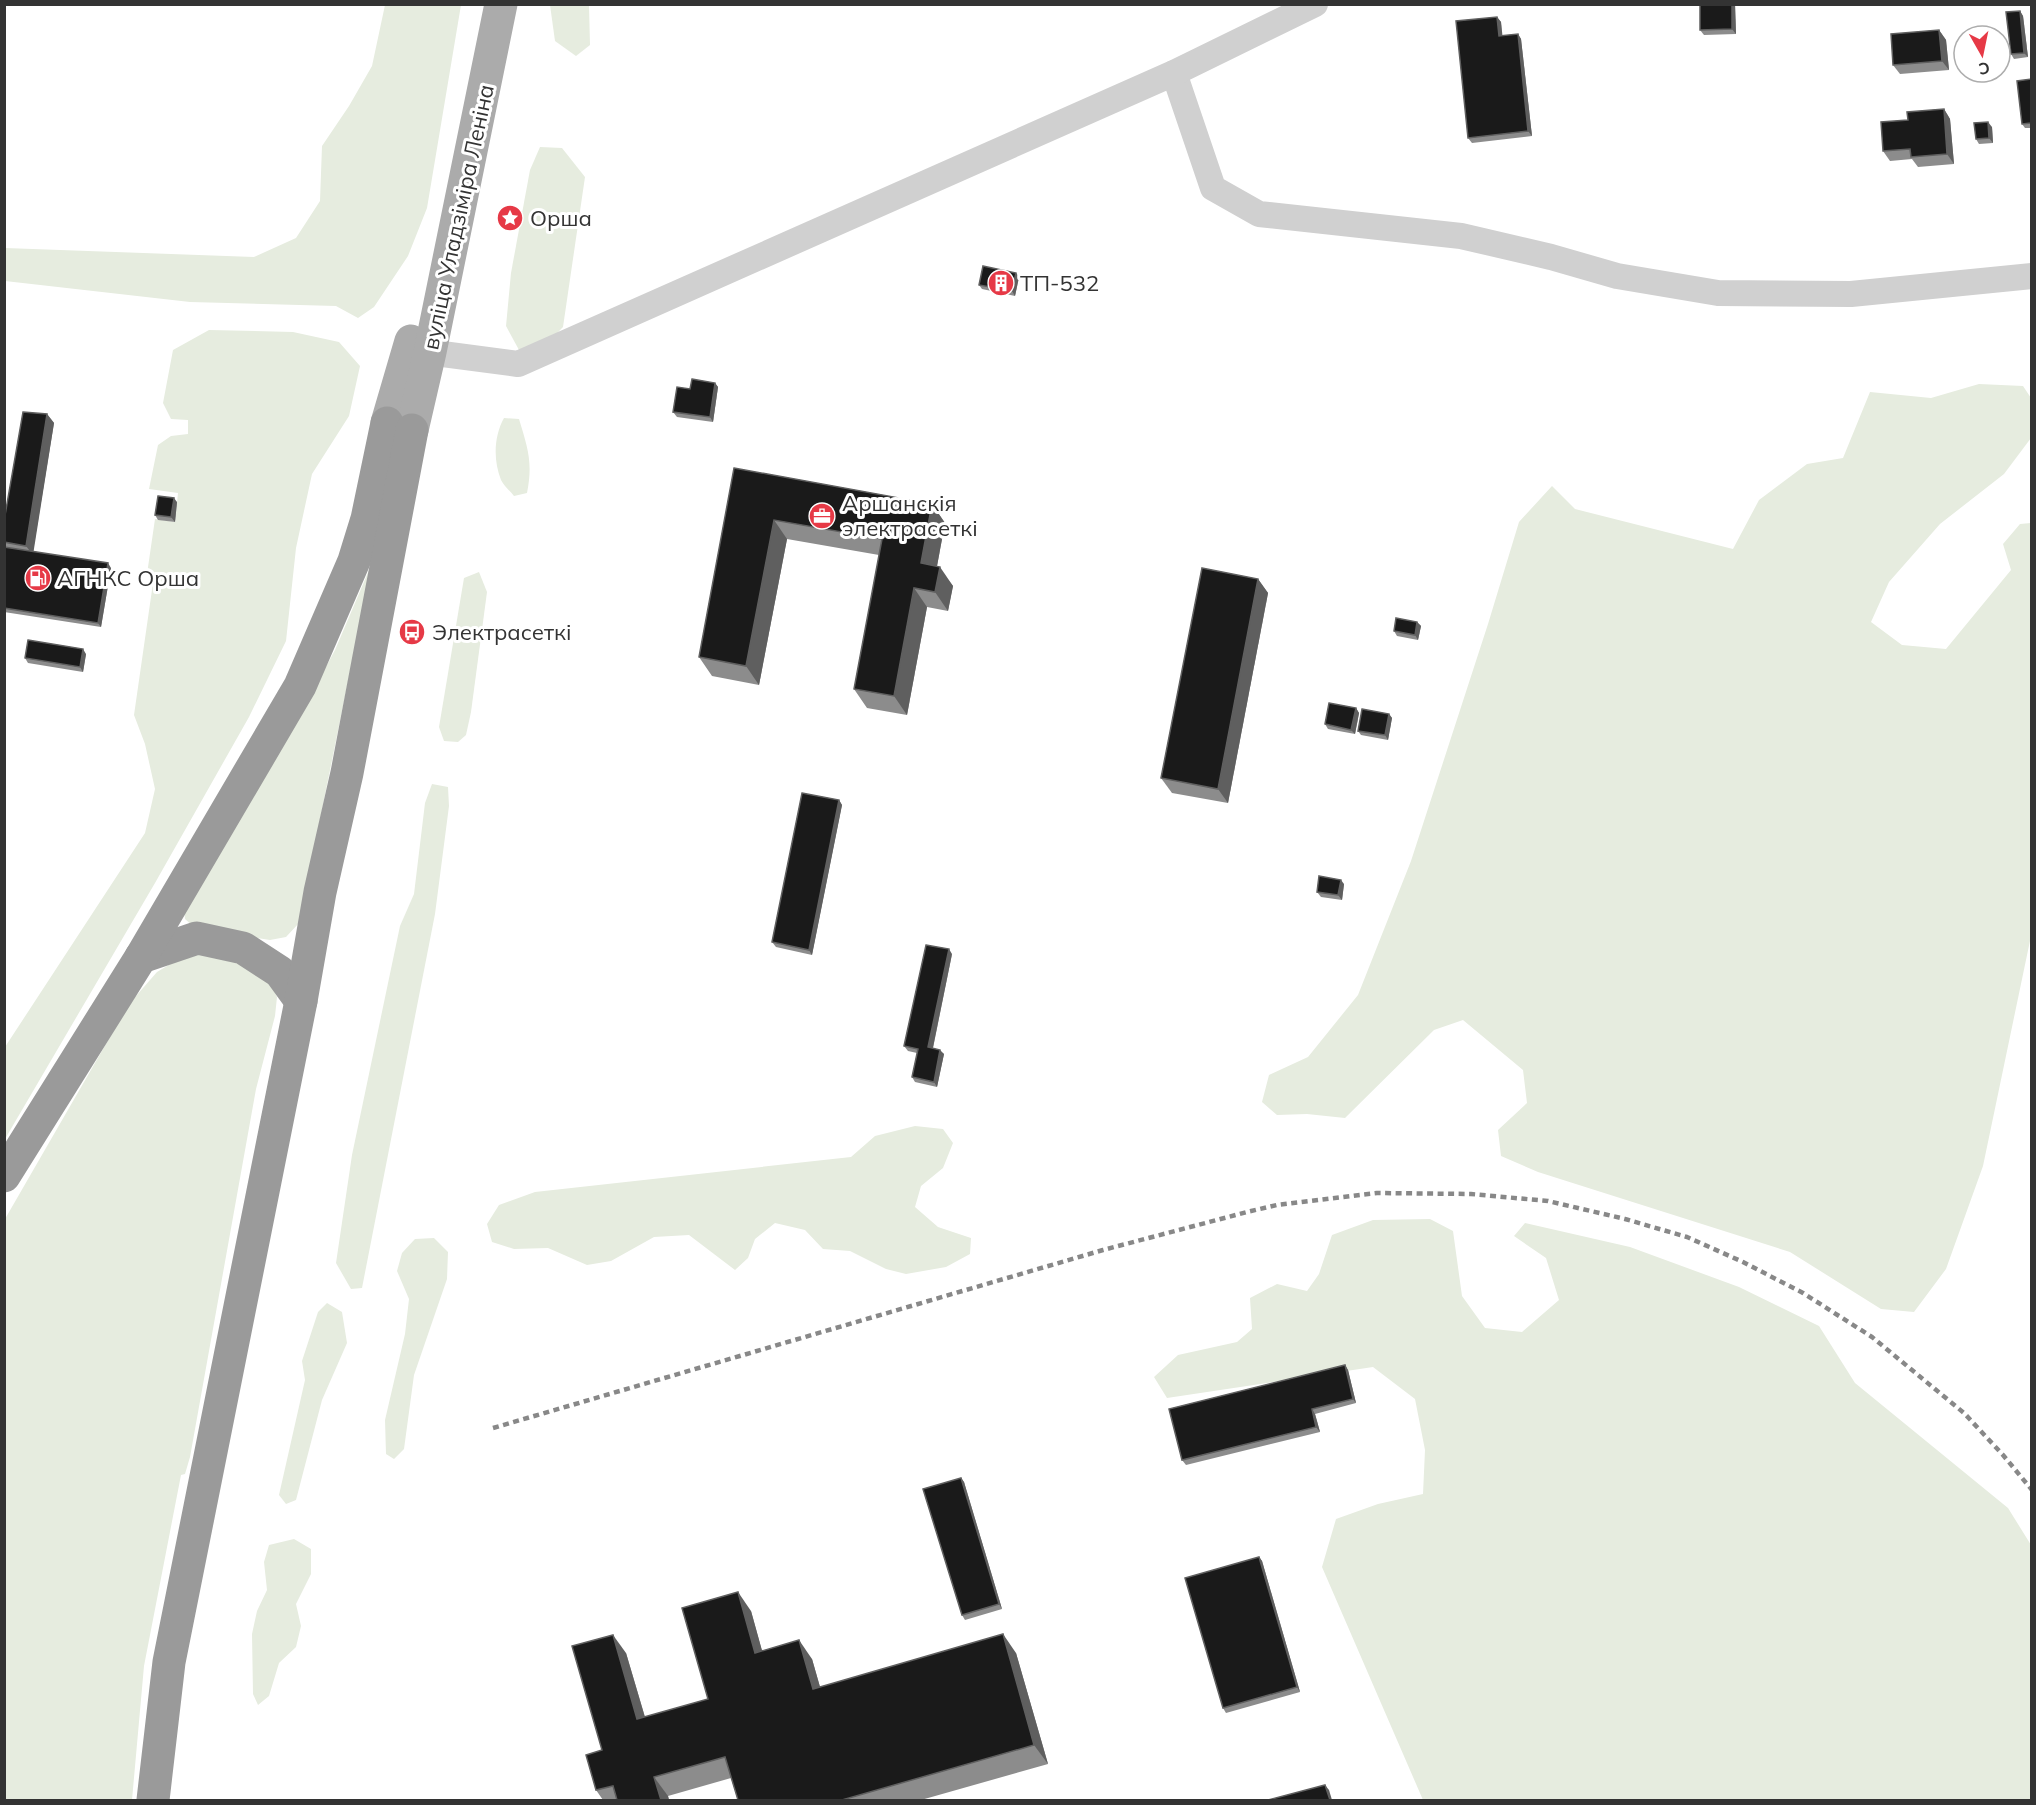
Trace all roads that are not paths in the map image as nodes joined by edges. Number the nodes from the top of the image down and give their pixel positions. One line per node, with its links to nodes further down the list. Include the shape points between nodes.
1 (485, 4): 6 (main road, вуліца Уладзіміра Леніна)
2 (501, 4): 6 (main road, вуліца Уладзіміра Леніна)
3 (1315, 4): 4 (street)
4 (1174, 73): 5 (street, via 1213,188 1258,214 1461,237 1617,276 1718,292 1851,294); 6 (street, via 518,364)
5 (2031, 276)
6 (420, 351): 7 (main road, вуліца Уладзіміра Леніна)
7 (399, 426): 8 (highway, via 354,561 300,686); 9 (highway, via 347,773)
8 (141, 957): 9 (highway, via 197,939 243,948 280,972); 10 (highway)
9 (301, 1001): 11 (highway, via 169,1662)
10 (4, 1176)
11 (153, 1800)

